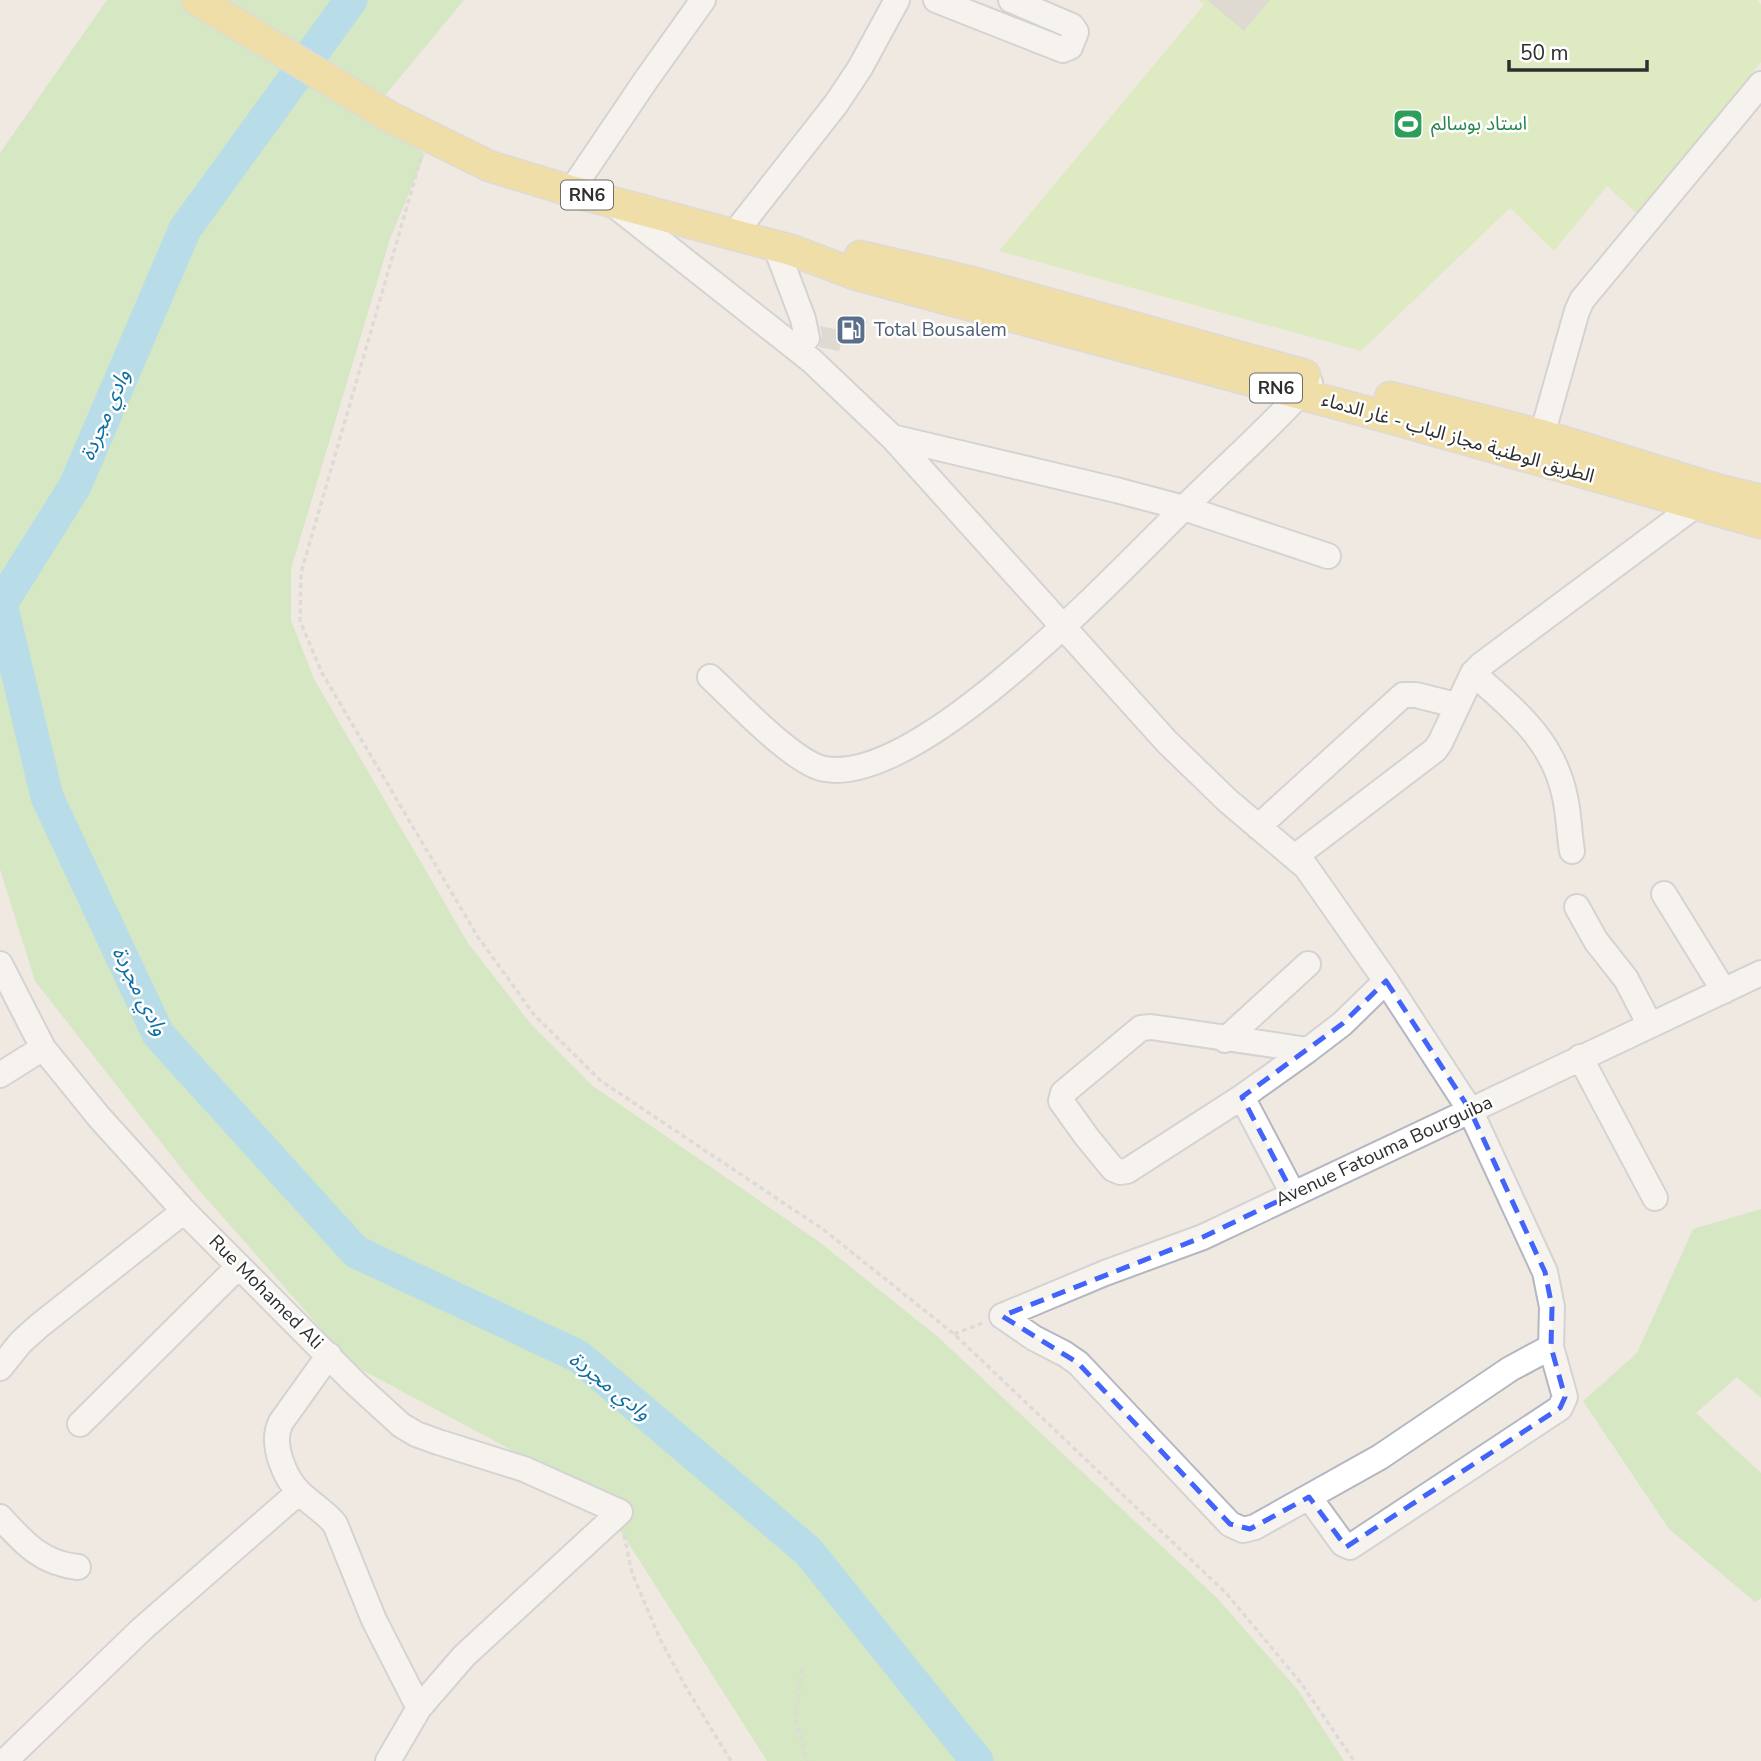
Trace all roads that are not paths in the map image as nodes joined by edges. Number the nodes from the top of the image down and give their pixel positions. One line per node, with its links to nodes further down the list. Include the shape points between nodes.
1 (197, 0): 7 (main road, الطريق الوطنية مجاز الباب - غار الدماء / RN6, via 427,136 489,166)
2 (703, 0): 7 (street)
3 (897, 0): 9 (street, via 836,104)
4 (936, 0): 5 (street, via 1067,50 1075,28)
5 (1011, 0)
6 (1761, 84): 14 (street, via 1582,300)
7 (571, 191): 8 (main road, الطريق الوطنية مجاز الباب - غار الدماء / RN6)
8 (610, 202): 9 (main road, الطريق الوطنية مجاز الباب - غار الدماء / RN6); 15 (street, via 812,361)
9 (733, 234): 10 (main road, الطريق الوطنية مجاز الباب - غار الدماء / RN6)
10 (783, 248): 11 (street); 12 (main road, الطريق الوطنية مجاز الباب - غار الدماء / RN6, via 862,256 1009,305)
11 (807, 338)
12 (1307, 386): 13 (main road, الطريق الوطنية مجاز الباب - غار الدماء / RN6); 18 (street)
13 (1472, 431): 14 (main road, الطريق الوطنية مجاز الباب - غار الدماء / RN6); 16 (main road, الطريق الوطنية مجاز الباب - غار الدماء / RN6)
14 (1542, 436): 16 (main road, الطريق الوطنية مجاز الباب - غار الدماء / RN6)
15 (892, 437): 18 (street); 21 (street)
16 (1706, 497): 17 (main road, الطريق الوطنية مجاز الباب - غار الدماء / RN6); 19 (main road, الطريق الوطنية مجاز الباب - غار الدماء / RN6); 22 (street)
17 (1761, 500)
18 (1184, 508): 20 (street); 21 (street)
19 (1761, 523)
20 (1328, 556)
21 (1064, 628): 23 (street, via 944,726 913,745 844,770 823,769 805,761); 25 (street, via 1167,742)
22 (1472, 673): 24 (street); 26 (street, via 1543,742 1565,796)
23 (710, 677)
24 (1456, 705): 25 (street, via 1403,695); 27 (street, via 1440,743 1426,758)
25 (1258, 827): 27 (street)
26 (1572, 851)
27 (1296, 856): 33 (street)
28 (1664, 894): 34 (street)
29 (1577, 906): 35 (street, via 1596,941 1626,979)
30 (0, 964): 37 (street, Rue Mohamed Ali)
31 (1308, 964): 36 (street)
32 (1761, 973): 34 (street, Avenue Fatouma Bourguiba)
33 (1386, 981): 38 (street); 42 (street)
34 (1724, 991): 35 (street, Avenue Fatouma Bourguiba)
35 (1650, 1025): 39 (street, Avenue Fatouma Bourguiba)
36 (1225, 1040): 38 (street); 41 (street, via 1141,1028 1063,1093 1061,1101 1120,1172)
37 (43, 1048): 40 (street); 45 (street, Rue Mohamed Ali)
38 (1308, 1050): 41 (street)
39 (1580, 1057): 42 (street, Avenue Fatouma Bourguiba); 44 (street)
40 (0, 1075)
41 (1242, 1097): 43 (street)
42 (1470, 1110): 43 (street, Avenue Fatouma Bourguiba); 47 (street, via 1545,1272 1552,1307)
43 (1293, 1194): 52 (street, Avenue Fatouma Bourguiba, via 1203,1237 1002,1316 1078,1363 1230,1524 1250,1529)
44 (1655, 1198)
45 (184, 1211): 46 (street, Rue Mohamed Ali); 49 (street, via 40,1325)
46 (239, 1266): 48 (street, Rue Mohamed Ali); 50 (street)
47 (1551, 1347): 52 (street, via 1510,1369 1380,1457); 52 (street, via 1565,1397 1560,1408 1354,1546 1343,1545)
48 (328, 1355): 51 (street, via 276,1432 276,1446); 55 (street, Rue Mohamed Ali, via 416,1434 524,1469 620,1512 464,1656)
49 (0, 1368)
50 (79, 1424)
51 (299, 1492): 55 (street, via 335,1524 374,1620); 56 (street, via 142,1629)
52 (1308, 1497)
53 (0, 1517): 54 (street, via 45,1559)
54 (78, 1567)
55 (419, 1709): 57 (street)
56 (5, 1761)
57 (388, 1761)

